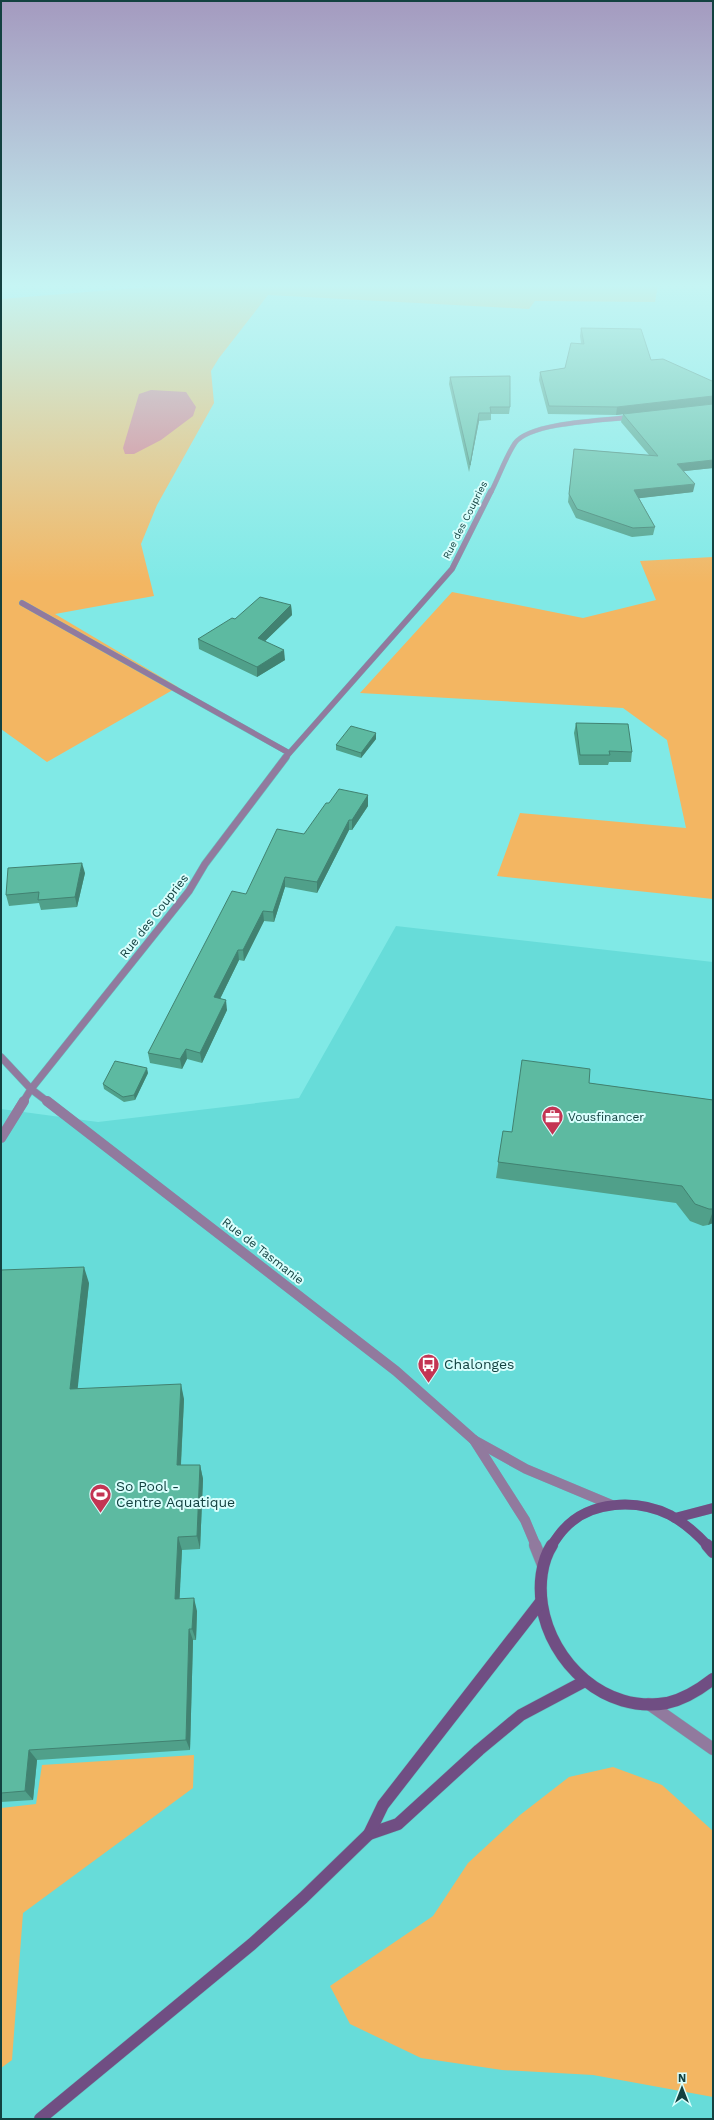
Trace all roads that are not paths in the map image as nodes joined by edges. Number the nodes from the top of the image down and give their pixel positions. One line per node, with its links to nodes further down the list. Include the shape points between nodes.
1 (642, 416): 3 (street, Rue des Coupries, via 541,428 516,442 452,569)
2 (22, 603): 3 (street)
3 (289, 753): 5 (street, Rue des Coupries, via 205,864 189,891)
4 (1, 1057): 5 (street, Rue de Tasmanie)
5 (31, 1089): 6 (street, Rue des Coupries); 7 (street, Rue de Tasmanie, via 396,1371)
6 (1, 1138)
7 (474, 1440): 8 (street, Rue de Tasmanie, via 526,1468); 12 (street, Rue de Tasmanie, via 525,1520)
8 (612, 1505): 10 (main road, via 643,1506); 12 (main road, via 587,1512 568,1525 553,1543)
9 (713, 1508): 10 (main road)
10 (675, 1518): 11 (main road, via 698,1534)
11 (713, 1552)
12 (543, 1565): 13 (main road, via 539,1584)
13 (540, 1603): 15 (main road, via 548,1631 563,1658); 18 (main road, via 383,1805)
14 (713, 1679): 16 (main road, via 698,1692 675,1702)
15 (585, 1681): 16 (main road, via 605,1694); 18 (main road, via 521,1715 398,1824)
16 (649, 1704): 17 (street)
17 (713, 1749)
18 (369, 1834): 19 (main road, via 252,1944)
19 (40, 2119)

